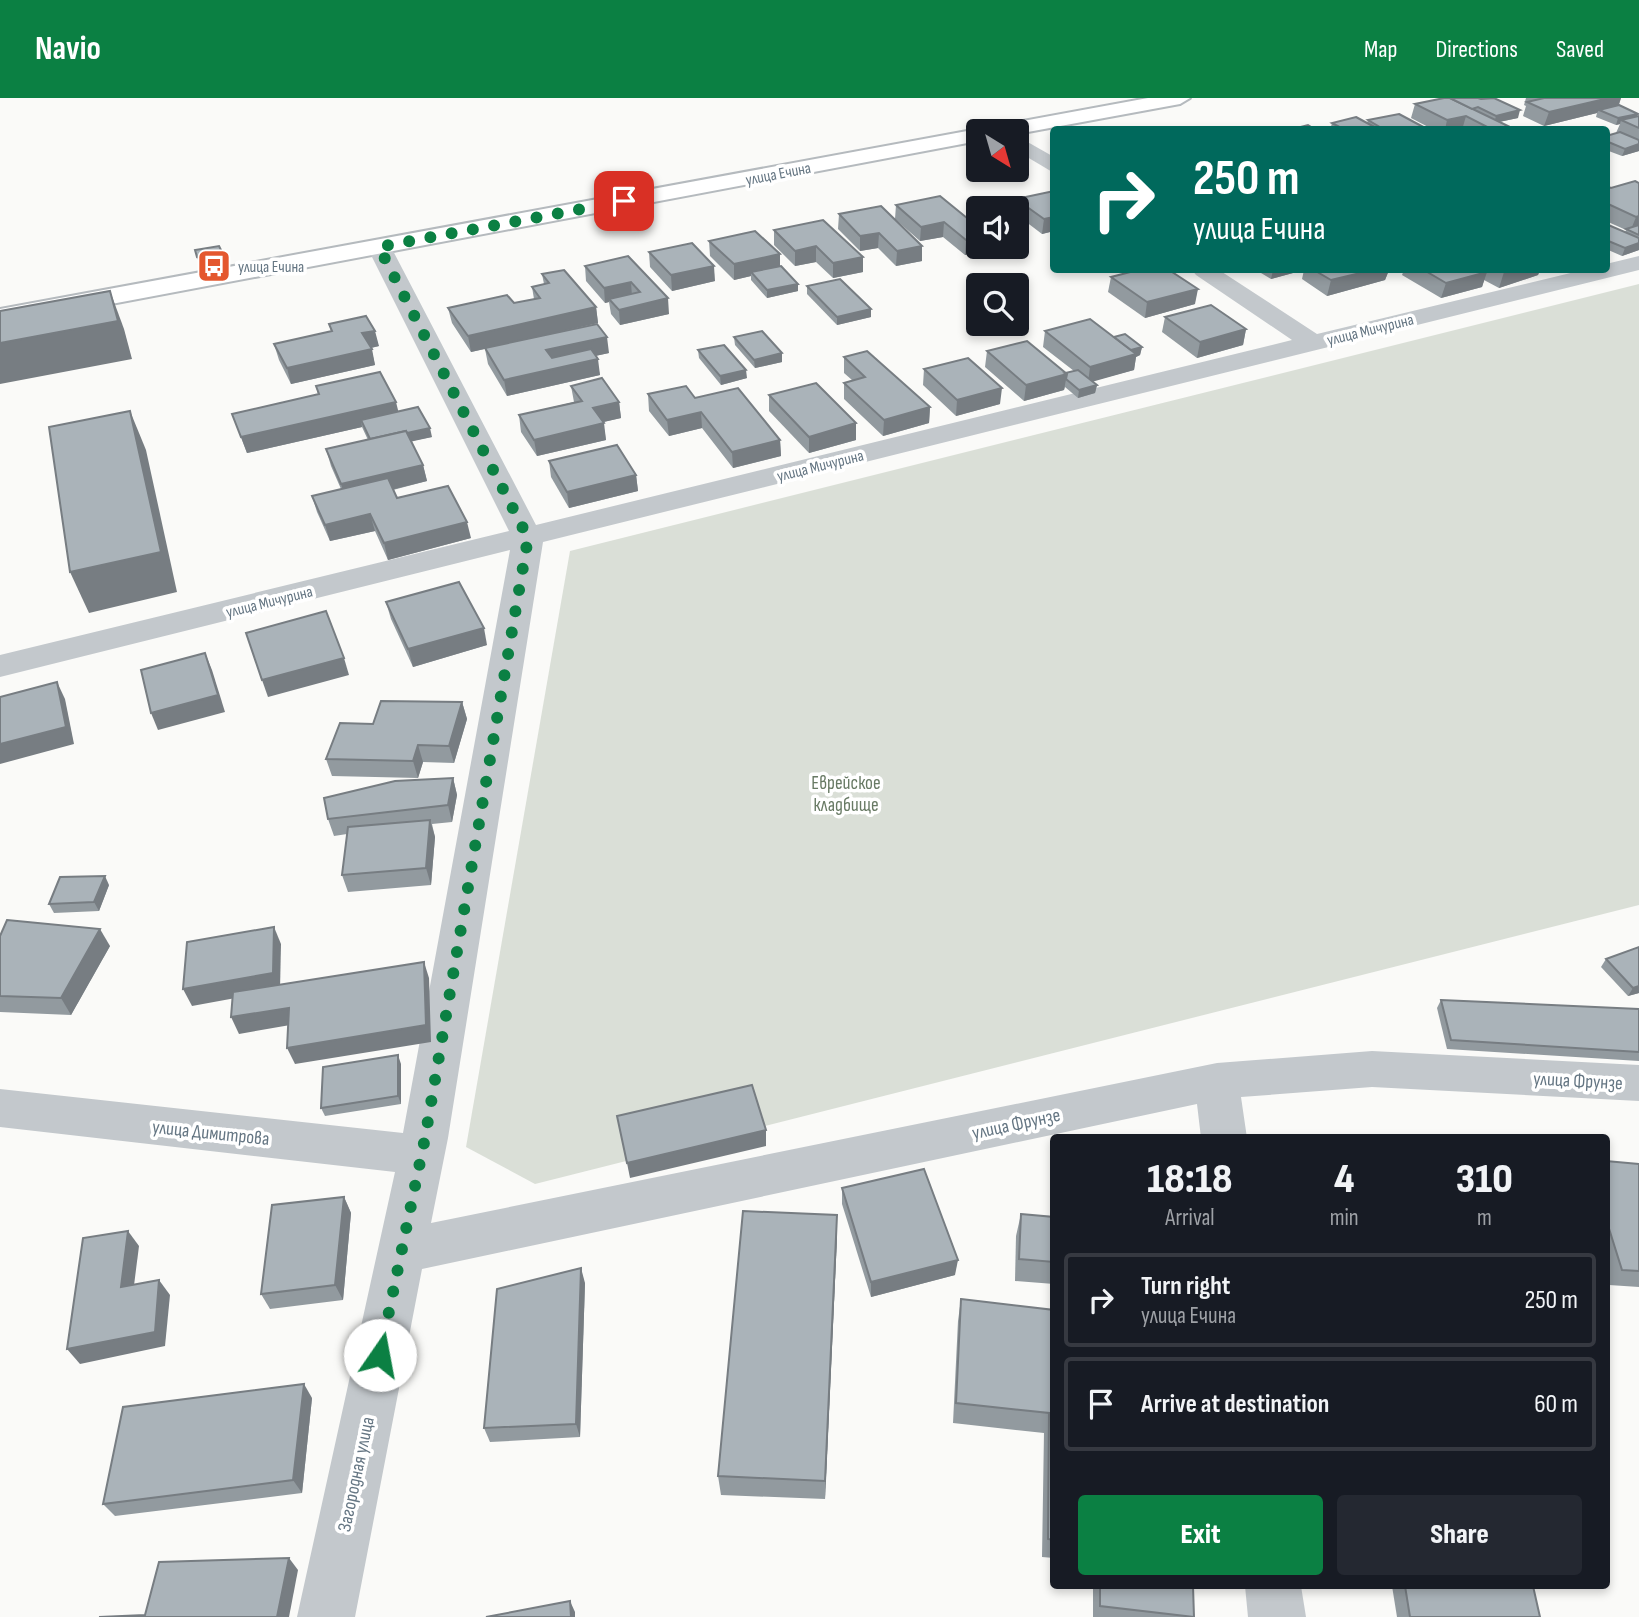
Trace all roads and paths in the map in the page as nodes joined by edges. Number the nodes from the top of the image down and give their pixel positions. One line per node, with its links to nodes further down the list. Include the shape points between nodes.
1 (1180, 98): 2 (main road)
2 (1029, 126)
3 (966, 137): 6 (main road, улица Ечина)
4 (1029, 150): 5 (street)
5 (1050, 164)
6 (379, 247): 11 (main road, улица Ечина); 13 (street)
7 (1639, 263): 8 (street, улица Мичурина)
8 (1610, 270)
9 (1208, 273): 12 (street)
10 (1598, 273): 12 (street, улица Мичурина)
11 (0, 317)
12 (1312, 343): 13 (street, улица Мичурина)
13 (528, 538): 14 (street, улица Мичурина); 19 (street, Загородная улица)
14 (0, 666)
15 (1217, 1081): 16 (street, улица Фрунзе, via 1372,1069); 18 (street); 20 (street, улица Фрунзе)
16 (1639, 1083)
17 (0, 1108): 19 (street, улица Димитрова)
18 (1224, 1134)
19 (421, 1155): 20 (street, Загородная улица)
20 (402, 1251): 22 (street, Загородная улица)
21 (1273, 1589): 23 (street)
22 (326, 1617)
23 (1277, 1617)

